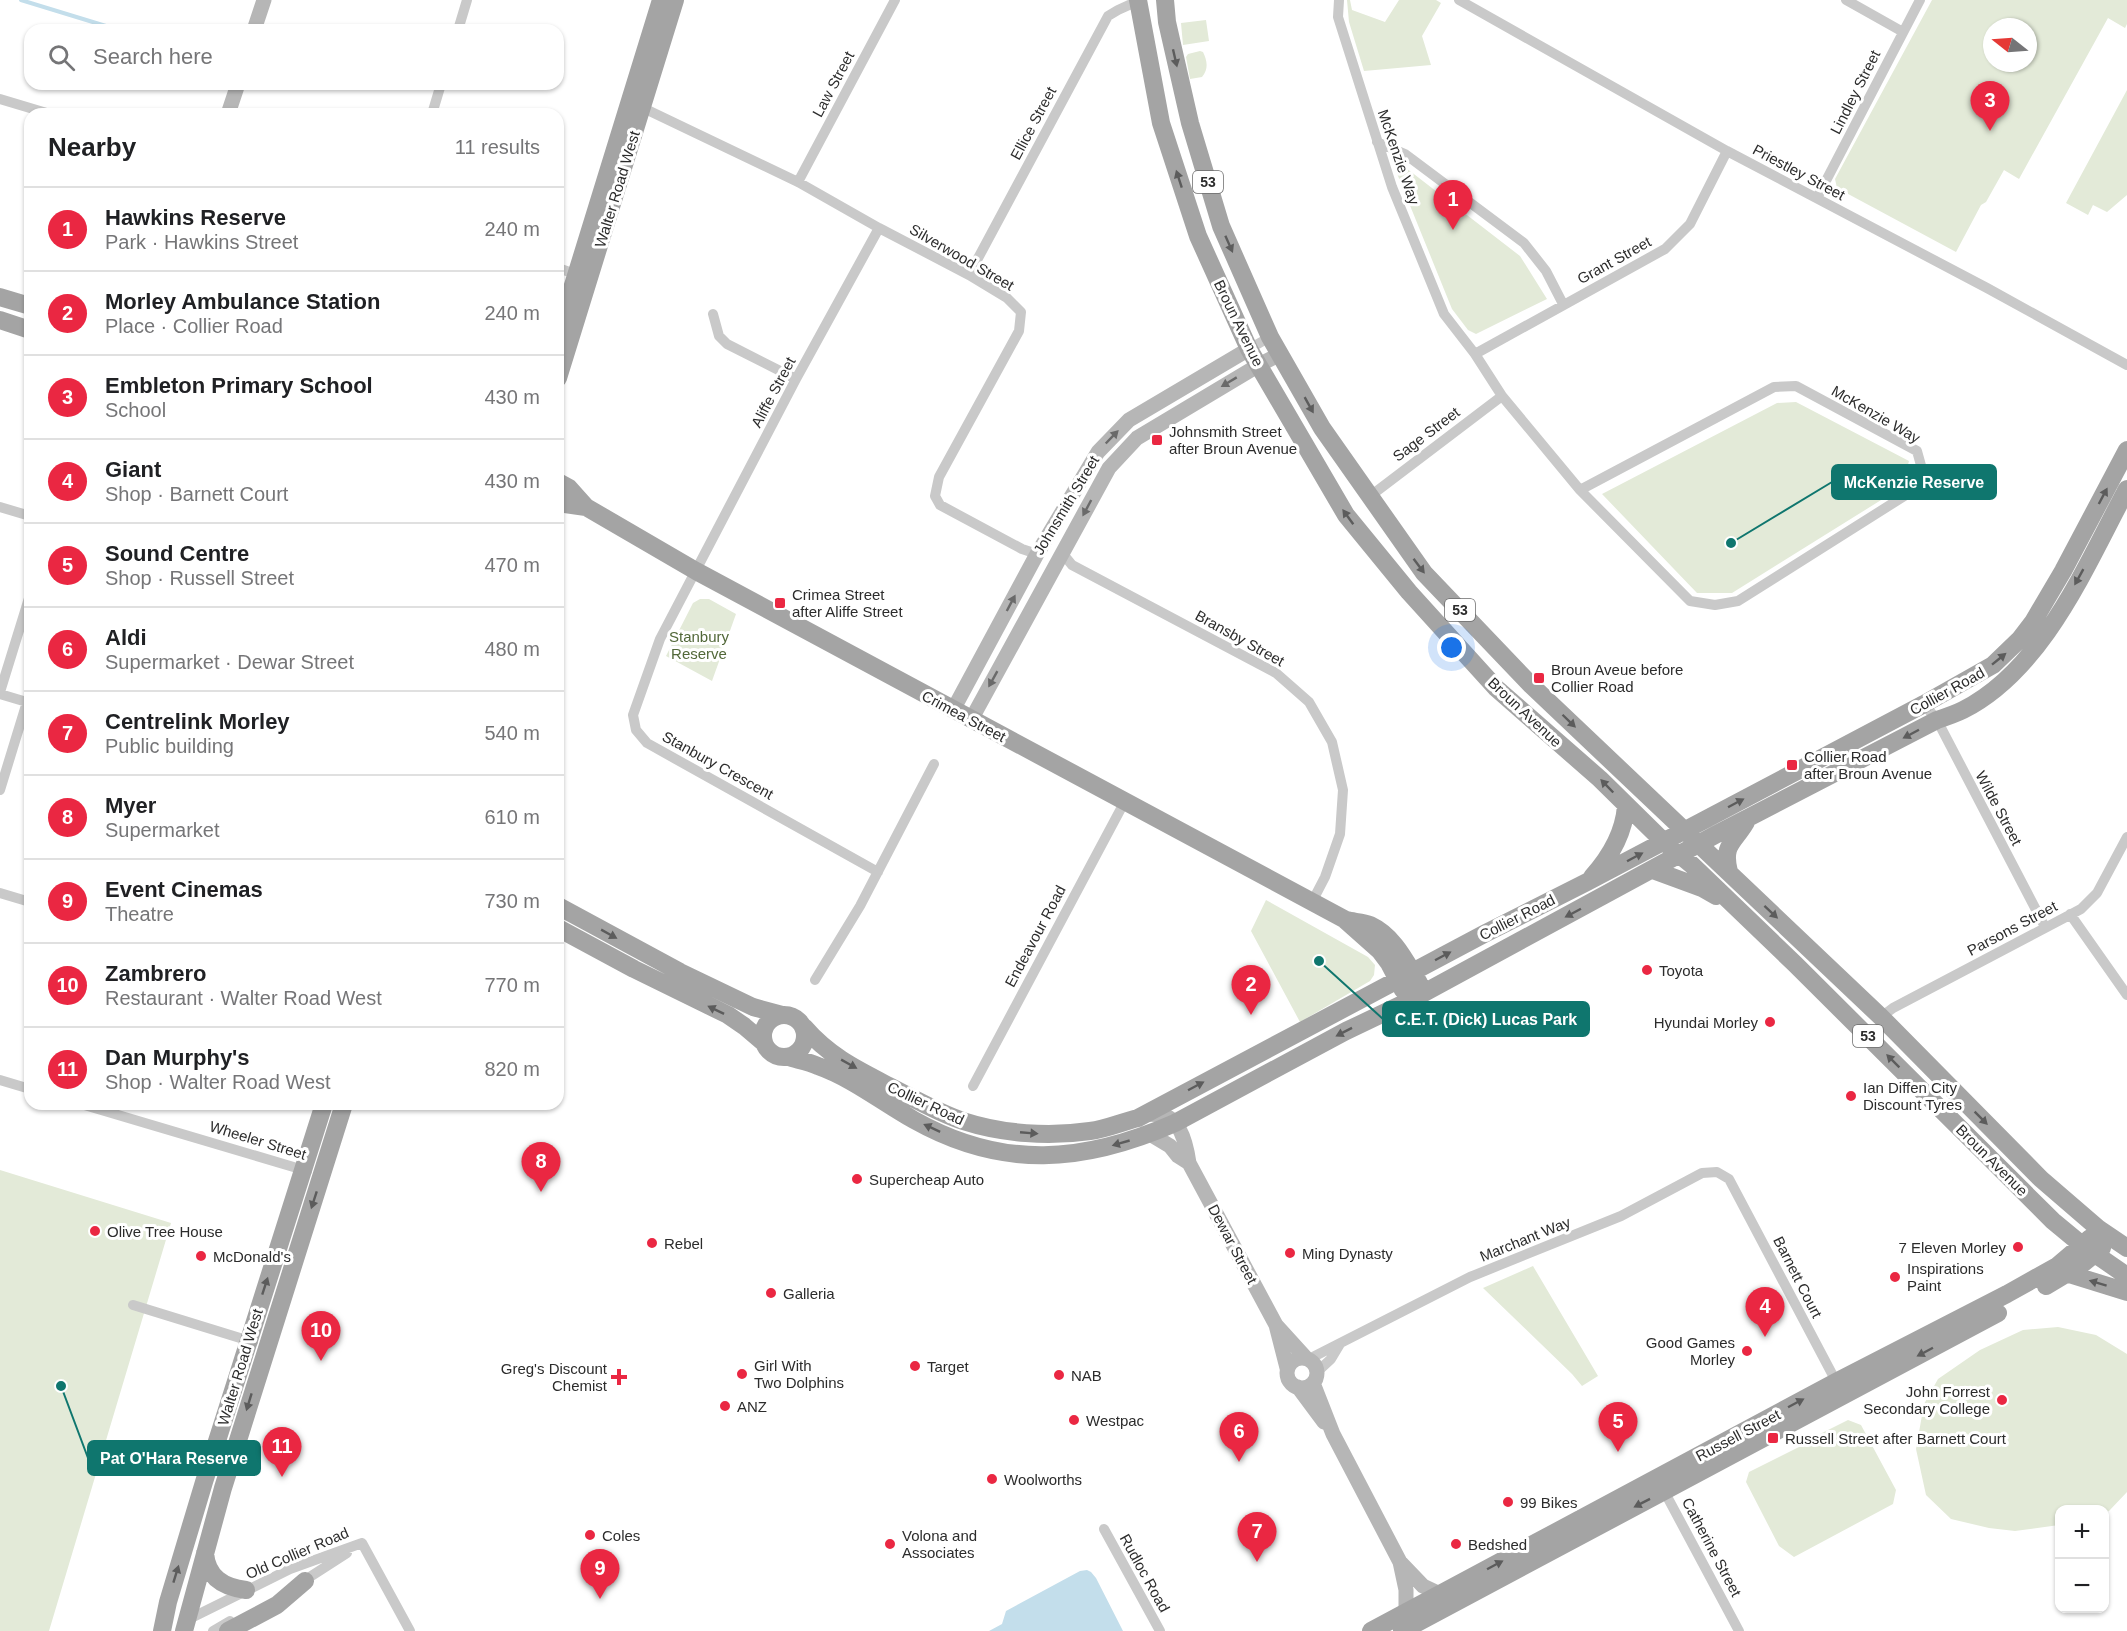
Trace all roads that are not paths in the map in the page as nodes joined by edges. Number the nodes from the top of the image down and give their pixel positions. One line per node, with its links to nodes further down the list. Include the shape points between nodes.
1 (264, 0): 12 (street)
2 (467, 0): 13 (street)
3 (661, 0): 18 (main road, Walter Road West)
4 (675, 0): 18 (main road, Walter Road West)
5 (895, 0): 24 (street, Law Street)
6 (1165, 0): 37 (main road, Broun Avenue / 53, one-way to 37, via 1190,123 1221,226)
7 (1339, 0): 22 (street, McKenzie Way, via 1338,17)
8 (1459, 0): 23 (street, Priestley Street)
9 (1846, 0): 14 (street)
10 (1920, 0): 14 (street, Lindley Street)
11 (1138, 1): 28 (street, Ellice Street, via 1108,16); 41 (main road, Broun Avenue / 53, one-way to 11, via 1198,236 1161,123)
12 (256, 24)
13 (460, 24)
14 (1903, 32): 25 (street, Lindley Street)
15 (236, 90): 20 (street)
16 (439, 90): 21 (street)
17 (0, 99): 19 (street)
18 (636, 104): 24 (street, Silverwood Street); 29 (main road, Walter Road West)
19 (30, 108)
20 (230, 108)
21 (434, 108)
22 (1377, 142): 32 (street, via 1405,154 1523,242 1546,271); 40 (street, McKenzie Way, via 1444,314)
23 (1727, 151): 25 (street, Priestley Street); 32 (street, Grant Street, via 1690,224 1665,249)
24 (798, 182): 26 (street, Silverwood Street)
25 (1817, 198): 42 (street, Priestley Street)
26 (879, 228): 28 (street, Silverwood Street); 43 (street, Aliffe Street)
27 (564, 270): 29 (street)
28 (969, 275): 54 (street, Silverwood Street, via 1007,298 1021,312 1019,331 939,477 935,496 940,505)
29 (583, 276): 34 (main road, Walter Road West); 38 (main road, Walter Road West)
30 (0, 297): 31 (main road)
31 (24, 304)
32 (1563, 304): 40 (street, Grant Street)
33 (713, 314): 43 (street, via 719,336 727,344)
34 (564, 320)
35 (0, 321): 36 (main road)
36 (24, 328)
37 (1270, 338): 39 (main road, Broun Avenue / 53); 41 (street, Johnsmith Street)
38 (564, 354)
39 (1280, 354): 41 (street, Johnsmith Street); 49 (main road, Broun Avenue / 53, one-way to 49, via 1322,428)
40 (1475, 354): 44 (street, McKenzie Way)
41 (1254, 357): 54 (street, Johnsmith Street, one-way to 41, via 1098,452 1129,420); 55 (street, Johnsmith Street, one-way to 55, via 1137,438 1109,468); 68 (main road, Broun Avenue / 53, one-way to 41, via 1496,688 1408,592 1346,515)
42 (2127, 365)
43 (796, 379): 56 (street, Aliffe Street)
44 (1502, 396): 48 (street, McKenzie Way); 49 (street, Sage Street)
45 (2127, 450): 60 (main road, Collier Road, one-way to 45, via 1993,665 2020,639 2063,571)
46 (564, 485): 52 (main road, Crimea Street)
47 (2127, 489): 64 (main road, Collier Road, one-way to 64, via 2059,613 2030,655 1983,698)
48 (1580, 490): 48 (street, McKenzie Way, via 1690,601 1715,605 1738,601 1909,493 1922,469 1917,451 1796,386 1774,387)
49 (1369, 497): 70 (main road, Broun Avenue / 53, one-way to 70, via 1424,573 1532,685)
50 (564, 504): 52 (main road, Crimea Street)
51 (0, 507): 53 (street)
52 (586, 507): 56 (main road, Crimea Street)
53 (24, 514)
54 (1037, 554): 61 (street, Johnsmith Street, one-way to 54)
55 (1063, 554): 63 (street, Johnsmith Street, one-way to 63); 81 (street, Bransby Street, via 1072,564 1276,672 1309,702 1332,742 1342,790 1340,834)
56 (696, 571): 61 (main road, Crimea Street); 76 (street, Stanbury Crescent, via 653,655 633,715 636,730 647,743)
57 (24, 615): 58 (street)
58 (0, 693): 59 (street)
59 (24, 701)
60 (1924, 704): 64 (street, Wilde Street); 70 (main road, Collier Road, one-way to 60)
61 (953, 710): 63 (main road, Crimea Street)
62 (24, 715): 66 (street)
63 (971, 720): 67 (main road, Crimea Street)
64 (1937, 720): 69 (main road, Collier Road, one-way to 69); 85 (street, Wilde Street)
65 (934, 764): 76 (street)
66 (0, 790)
67 (1125, 801): 81 (main road, Crimea Street); 97 (street, Endeavour Road)
68 (1626, 806): 72 (main road, Broun Avenue / 53); 78 (main road, via 1616,842)
69 (1748, 818): 73 (main road, Collier Road); 77 (main road, via 1727,849)
70 (1684, 830): 72 (main road, Collier Road); 73 (main road, Broun Avenue / 53)
71 (2127, 837): 84 (street, Parsons Street, via 2097,893)
72 (1664, 842): 74 (main road, Broun Avenue / 53); 78 (main road, Collier Road, one-way to 72)
73 (1698, 844): 74 (main road, Collier Road); 77 (main road, Broun Avenue / 53)
74 (1680, 855): 75 (main road, Collier Road); 83 (main road, Broun Avenue / 53)
75 (1653, 870): 83 (main road, via 1702,888); 90 (main road, Collier Road, one-way to 90)
76 (878, 872): 88 (street)
77 (1729, 872): 92 (main road, Broun Avenue / 53, one-way to 92)
78 (1587, 882): 87 (main road, Collier Road, one-way to 78)
79 (0, 893): 80 (street)
80 (24, 900)
81 (1312, 902): 87 (main road, Crimea Street, via 1344,920 1370,926 1392,941)
82 (564, 909): 91 (main road, one-way to 91, via 680,972)
83 (1740, 911): 109 (main road, Broun Avenue / 53, one-way to 83)
84 (2070, 914): 85 (street, Parsons Street); 89 (street)
85 (2045, 927): 92 (street, Parsons Street)
86 (564, 931): 94 (main road, one-way to 86, via 728,1015)
87 (1405, 976): 90 (main road, Crimea Street); 102 (main road, Collier Road, one-way to 87)
88 (815, 980)
89 (2127, 995)
90 (1417, 997): 103 (main road, Collier Road, one-way to 103)
91 (782, 1015): 93 (main road, via 794,1017); 94 (main road, via 766,1024)
92 (1881, 1017): 110 (main road, Broun Avenue / 53, one-way to 110, via 2041,1179)
93 (804, 1028): 95 (main road, via 803,1046); 102 (main road, Collier Road, one-way to 102, via 823,1048 866,1074 962,1121 1054,1135 1110,1127)
94 (764, 1043): 95 (main road, via 771,1053)
95 (788, 1057): 104 (main road, Collier Road, one-way to 95, via 1060,1156 990,1150 916,1121 840,1075)
96 (0, 1080): 98 (street)
97 (972, 1086)
98 (24, 1087)
99 (101, 1110): 106 (street, Wheeler Street)
100 (322, 1110): 106 (main road, Walter Road West)
101 (342, 1110): 108 (main road, Walter Road West)
102 (1145, 1114): 103 (street, via 1167,1116)
103 (1175, 1123): 104 (main road, Collier Road); 105 (street, Dewar Street, via 1187,1147)
104 (1150, 1134): 105 (street, Dewar Street)
105 (1189, 1163): 116 (street, Dewar Street)
106 (303, 1170): 108 (street, Wheeler Street); 117 (main road, Walter Road West, one-way to 106)
107 (1723, 1175): 120 (street, Marchant Way, via 1702,1173 1621,1216 1470,1277 1340,1344); 122 (street, Barnett Court, via 1752,1220)
108 (321, 1176): 118 (main road, Walter Road West, one-way to 118)
109 (2053, 1221): 111 (main road, Broun Avenue / 53); 112 (main road)
110 (2113, 1239): 111 (main road, Russell Street)
111 (2088, 1250): 112 (main road, Russell Street); 113 (main road, Broun Avenue / 53)
112 (2060, 1272): 114 (main road, one-way to 112); 122 (main road, Russell Street)
113 (2127, 1276)
114 (2127, 1292)
115 (133, 1305): 117 (street)
116 (1276, 1325): 119 (street, Dewar Street); 120 (street, Dewar Street)
117 (248, 1340): 118 (street); 134 (main road, Walter Road West, one-way to 117)
118 (266, 1346): 127 (main road, Walter Road West, one-way to 127)
119 (1287, 1368): 120 (street, via 1297,1358); 121 (street, via 1288,1380)
120 (1311, 1368): 121 (street, via 1306,1387); 123 (street, Dewar Street)
121 (1298, 1387): 123 (street, Dewar Street)
122 (1839, 1388): 124 (main road, Russell Street)
123 (1333, 1434): 128 (street, Dewar Street)
124 (1660, 1485): 131 (main road, Russell Street); 142 (street, Catherine Street)
125 (1104, 1529): 139 (street, Rudloc Road)
126 (362, 1543): 129 (street, Old Collier Road); 130 (street, Old Collier Road); 138 (street)
127 (204, 1551): 130 (main road, via 211,1574 232,1588); 133 (main road, Walter Road West)
128 (1400, 1562): 131 (street, Dewar Street, via 1423,1586); 132 (street, Dewar Street)
129 (305, 1581): 136 (street, Old Collier Road); 137 (main road, via 277,1605)
130 (246, 1590): 133 (street, Old Collier Road)
131 (1432, 1603): 132 (main road, Russell Street); 141 (main road, Russell Street)
132 (1406, 1612): 140 (main road, Russell Street)
133 (185, 1626): 135 (main road)
134 (162, 1631)
135 (169, 1631)
136 (213, 1631)
137 (228, 1631)
138 (410, 1631)
139 (1160, 1631)
140 (1371, 1631)
141 (1402, 1631)
142 (1739, 1631)

